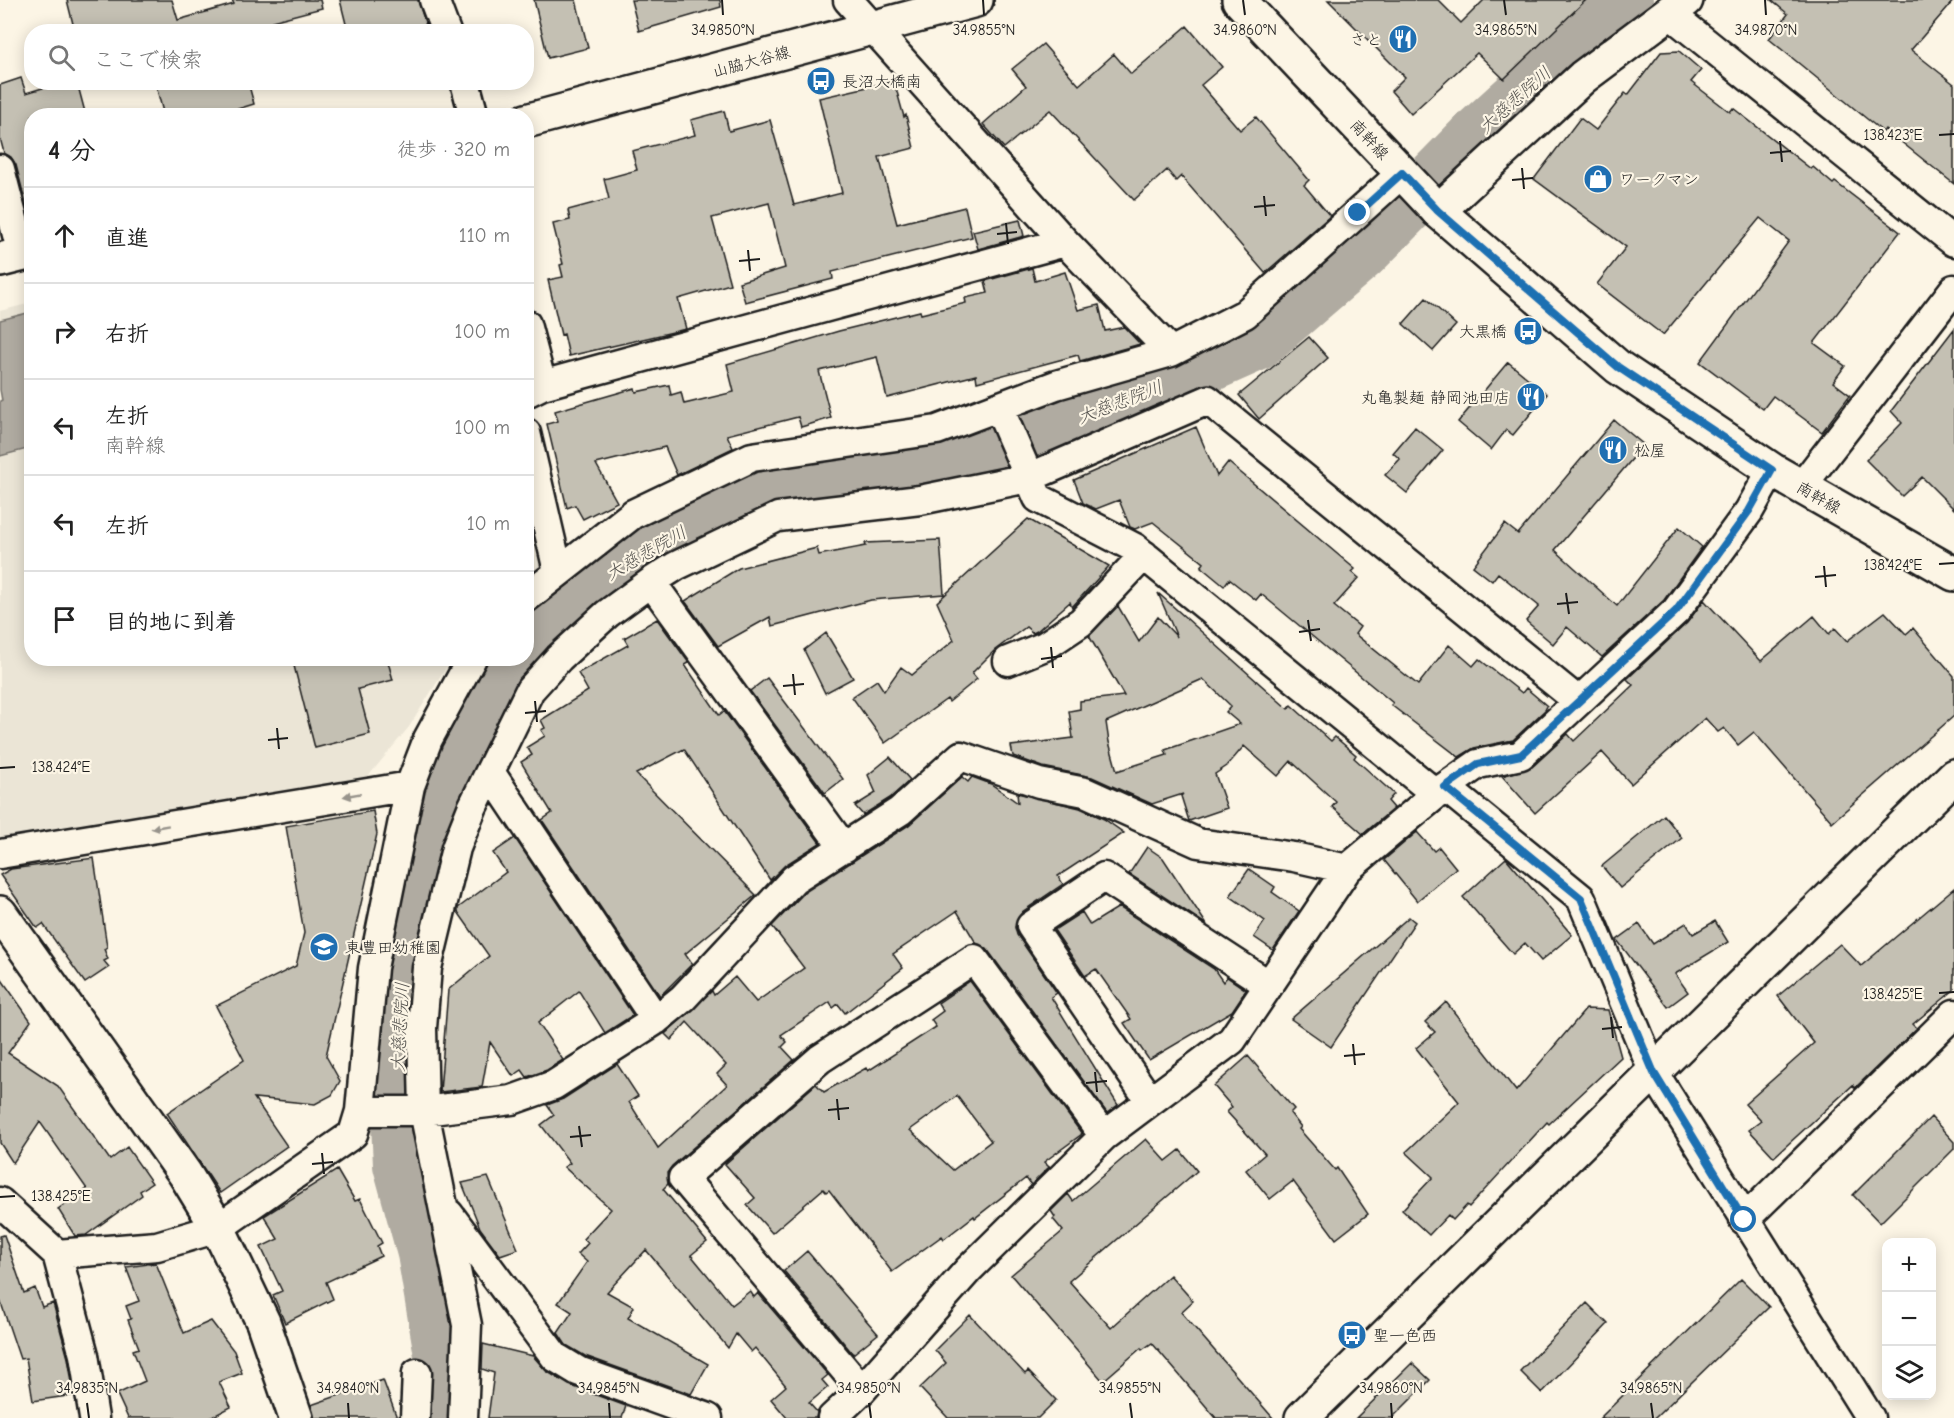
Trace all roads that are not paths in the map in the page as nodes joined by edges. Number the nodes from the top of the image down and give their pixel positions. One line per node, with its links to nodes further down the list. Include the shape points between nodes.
1 (434, 0): 6 (street)
2 (848, 0): 7 (street)
3 (976, 0): 7 (street, 山脇大谷線)
4 (1239, 0): 12 (street, 南幹線)
5 (1678, 6): 13 (street, via 1582,77); 15 (street)
6 (443, 24)
7 (871, 29): 10 (street, 山脇大谷線); 14 (street)
8 (467, 90): 9 (street)
9 (472, 108)
10 (534, 119)
11 (0, 169): 16 (street)
12 (1402, 173): 13 (street, 南幹線); 18 (street, via 1245,315)
13 (1438, 211): 22 (street, 南幹線, via 1618,367)
14 (1065, 242): 18 (street); 19 (street)
15 (1954, 242)
16 (18, 255)
17 (1954, 289): 24 (street)
18 (1171, 352): 20 (street, via 1056,385)
19 (534, 389)
20 (999, 408): 23 (street); 26 (street, via 937,430 752,457 633,514)
21 (534, 468): 26 (street)
22 (1772, 470): 24 (street, 南幹線); 32 (street, via 1749,511 1676,611)
23 (1028, 478): 25 (street, via 1038,498); 28 (street, via 920,500 778,517); 32 (street, via 1208,400)
24 (1801, 487): 27 (street, 南幹線)
25 (1144, 555): 30 (street, via 1081,622 1045,646); 36 (street)
26 (558, 571): 29 (street)
27 (1954, 574)
28 (651, 582): 33 (street, via 607,614 530,690); 37 (street)
29 (534, 591)
30 (1008, 661)
31 (468, 666): 35 (street, via 428,739)
32 (1578, 701): 36 (street, via 1521,755 1478,764)
33 (490, 772): 43 (street); 47 (street, via 456,848 427,968 422,1028)
34 (1954, 776): 44 (street)
35 (410, 786): 38 (street, one-way to 38); 46 (street, via 373,968)
36 (1441, 791): 39 (street); 44 (street, via 1581,898)
37 (844, 848): 39 (street, via 900,811 961,756 1039,783 1085,792 1198,843); 43 (street, via 794,879 683,998)
38 (0, 854)
39 (1347, 869): 41 (street)
40 (0, 913): 52 (street)
41 (1269, 985): 45 (street, via 1232,1040); 45 (street, via 1104,877 1031,926)
42 (1954, 1014): 51 (street)
43 (656, 1020): 47 (street, via 554,1085 512,1100)
44 (1654, 1073): 51 (street); 62 (street)
45 (1150, 1101): 48 (street)
46 (360, 1111): 47 (street); 52 (street, via 353,1134)
47 (424, 1111): 50 (street)
48 (1104, 1136): 55 (street, via 969,1269); 55 (street, via 974,959 820,1059 683,1178)
49 (0, 1202): 53 (street)
50 (443, 1206): 59 (street, via 467,1325); 60 (street, via 555,1357 578,1371)
51 (1744, 1220): 63 (street)
52 (218, 1228): 53 (street, via 157,1246); 57 (street, via 263,1322)
53 (57, 1254): 56 (street, via 84,1354)
54 (417, 1373): 58 (street)
55 (862, 1390): 61 (street)
56 (94, 1418)
57 (296, 1418)
58 (415, 1418)
59 (463, 1418)
60 (708, 1418)
61 (832, 1418)
62 (1302, 1418)
63 (1870, 1418)

